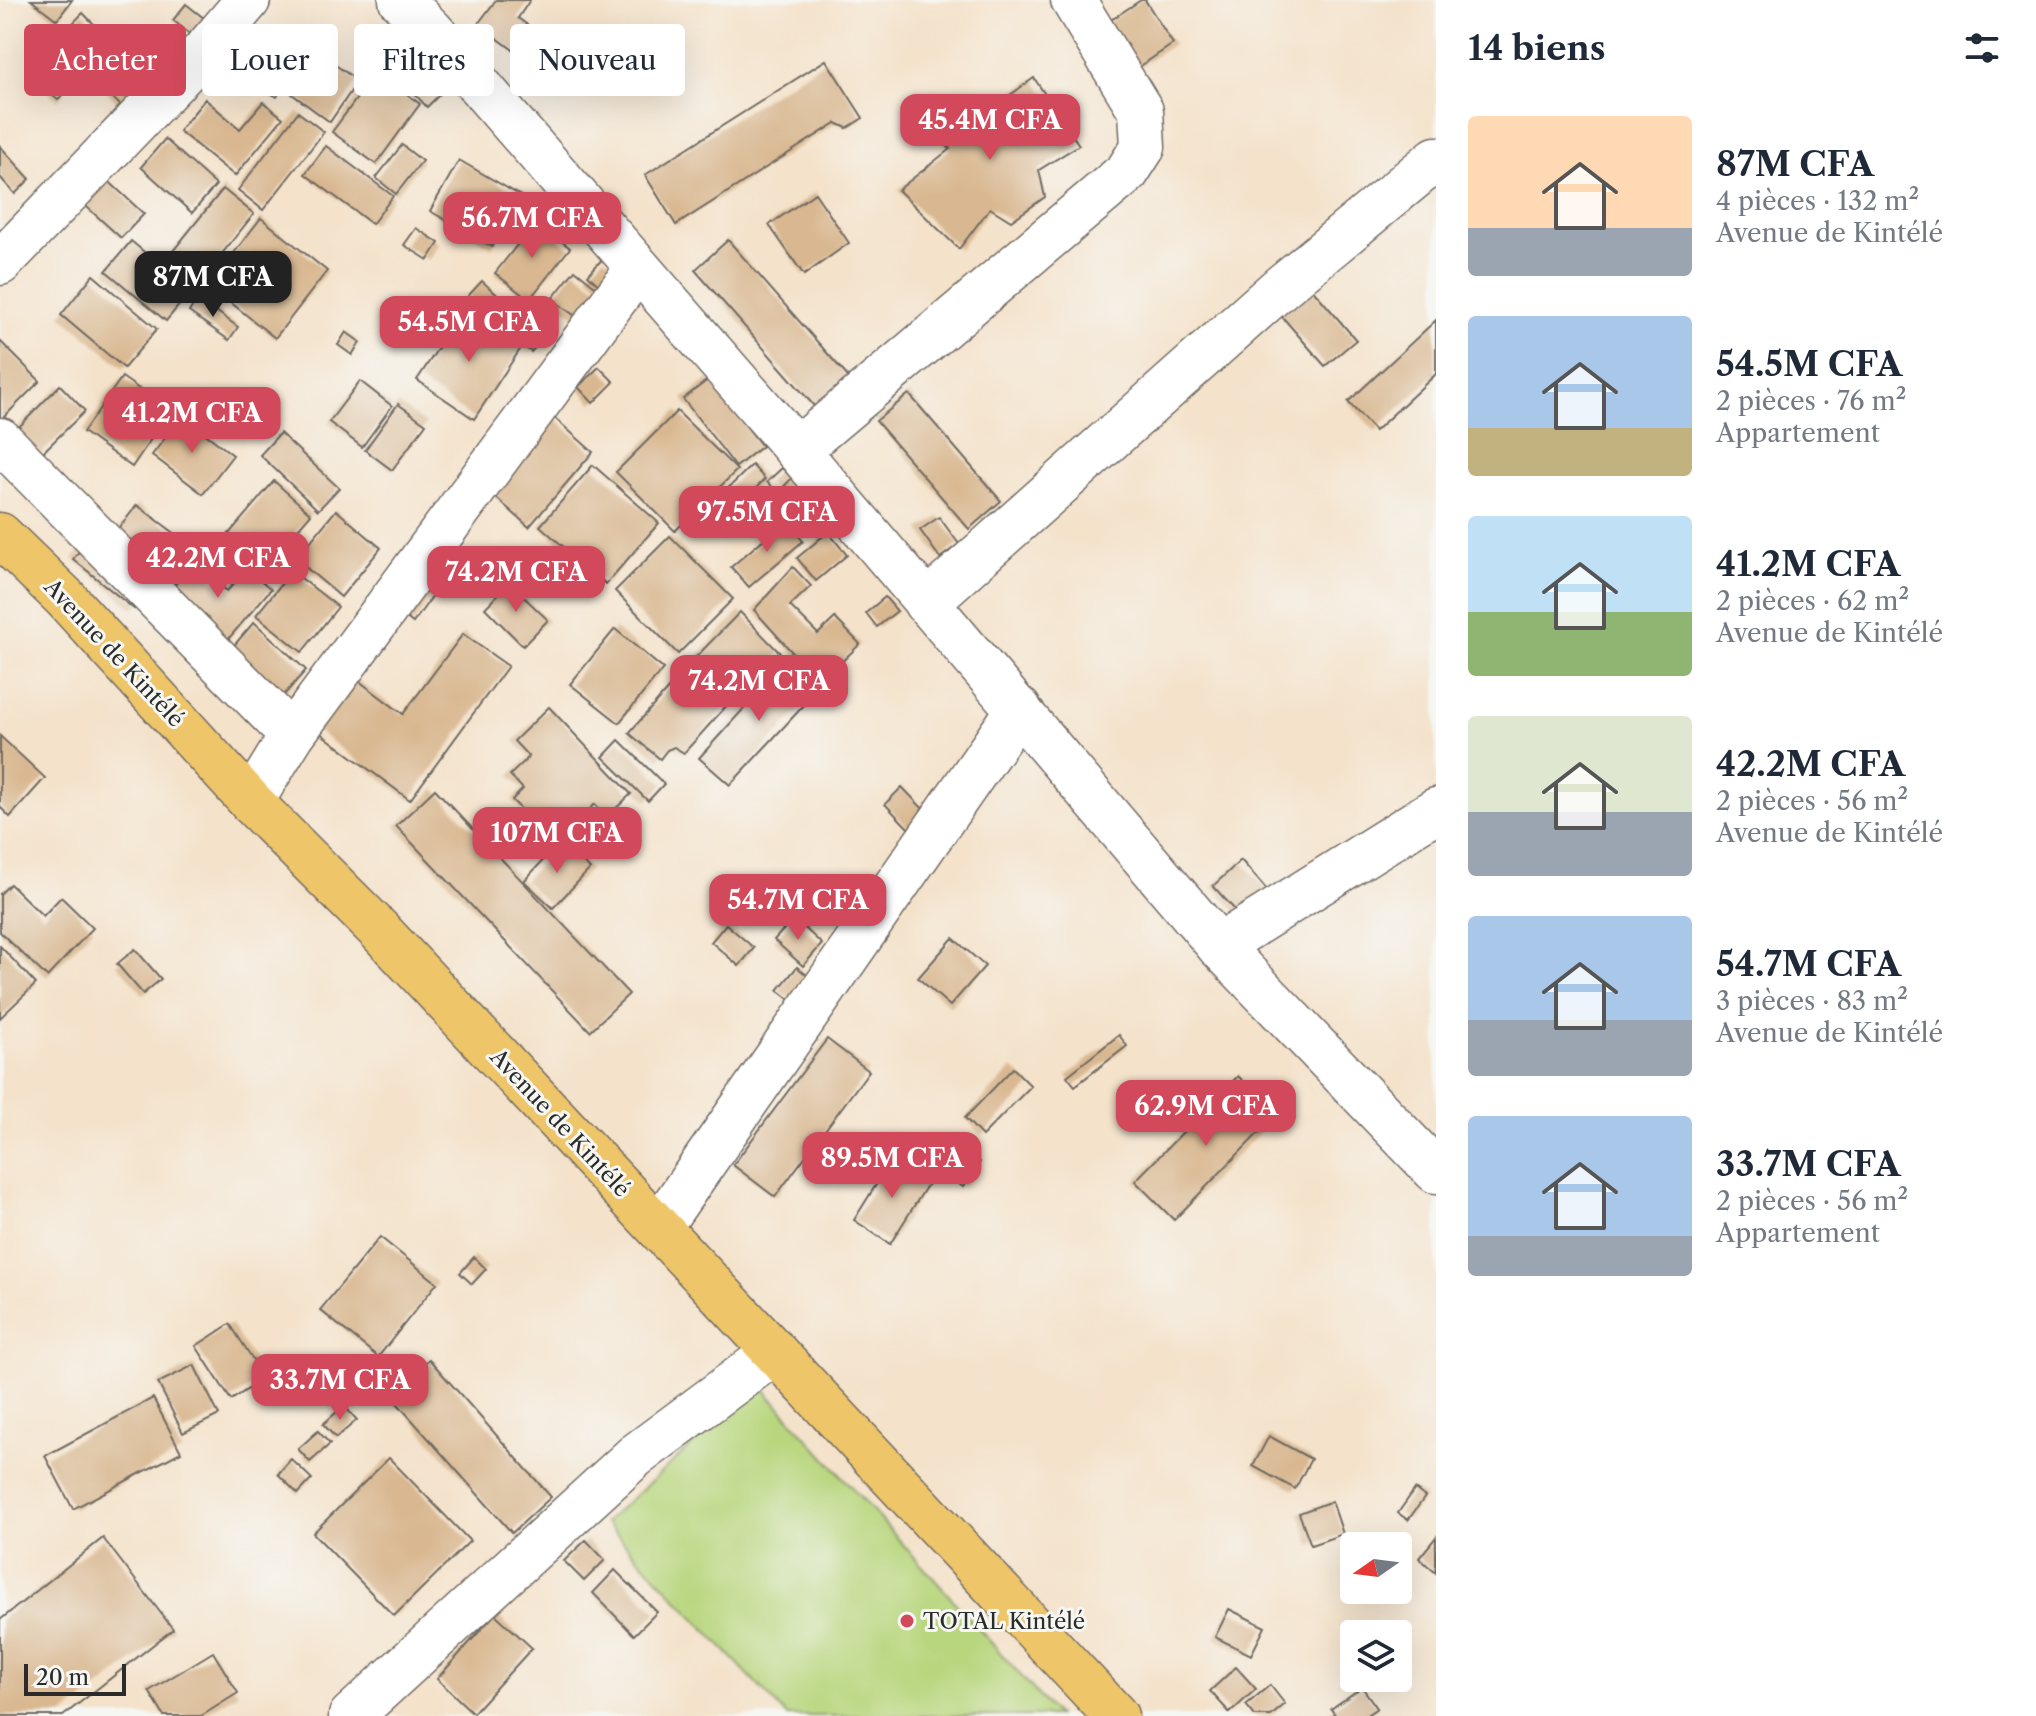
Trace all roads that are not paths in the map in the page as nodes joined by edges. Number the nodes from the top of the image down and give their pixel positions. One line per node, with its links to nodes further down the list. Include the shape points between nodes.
1 (248, 0): 5 (street)
2 (1073, 0): 8 (street, via 1141,111 1143,147 1127,172)
3 (427, 10): 6 (street)
4 (1436, 159): 10 (street, via 1281,287)
5 (0, 263)
6 (638, 268): 8 (street); 12 (street)
7 (0, 440): 12 (street)
8 (797, 450): 10 (street)
9 (0, 535): 13 (main road, Avenue de Kintélé, via 65,598)
10 (926, 603): 11 (street)
11 (1019, 709): 15 (street); 17 (street)
12 (292, 735): 13 (street)
13 (251, 802): 17 (main road, Avenue de Kintélé)
14 (1436, 810): 15 (street)
15 (1219, 946): 16 (street)
16 (1436, 1171)
17 (659, 1227): 18 (main road, Avenue de Kintélé)
18 (775, 1352): 19 (street, via 635,1456); 20 (main road, Avenue de Kintélé)
19 (351, 1716)
20 (1116, 1716)

